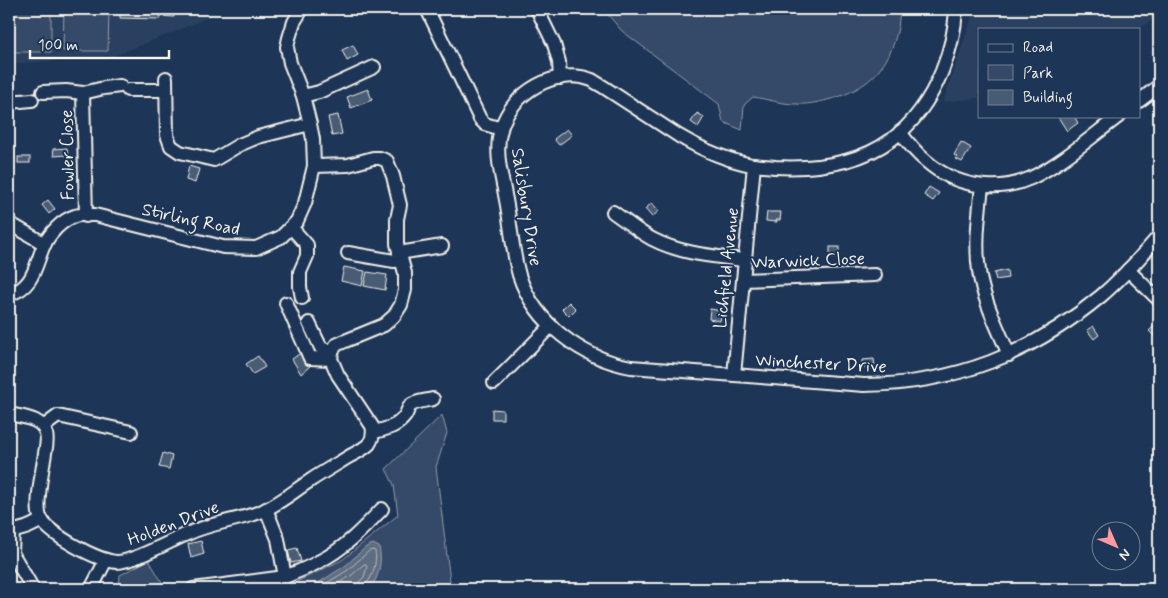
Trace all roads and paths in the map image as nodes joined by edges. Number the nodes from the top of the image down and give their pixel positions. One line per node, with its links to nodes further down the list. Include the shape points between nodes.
1 (302, 9): 9 (street, Stirling Road, via 288,38 288,47 290,63)
2 (427, 9): 14 (street, via 480,119)
3 (537, 9): 6 (street, via 554,44)
4 (956, 9): 15 (street, Salisbury Drive, via 950,45 937,83 925,105)
5 (374, 67): 9 (street)
6 (560, 78): 14 (street, Salisbury Drive, via 526,92 507,114); 17 (street, Salisbury Drive, via 592,80 690,142 714,154)
7 (1159, 86): 10 (street)
8 (83, 93): 11 (street, Fowler Close, via 66,91); 13 (street, Fowler Close, via 104,88 166,84 171,146 180,152 214,160 258,137); 20 (street, Fowler Close)
9 (303, 96): 13 (street, Stirling Road)
10 (1140, 100)
11 (9, 102)
12 (1116, 118): 18 (street, via 1039,174 1016,183)
13 (310, 124): 16 (street, Stirling Road)
14 (501, 129): 37 (street, Salisbury Drive, via 499,158 517,266 523,286)
15 (900, 132): 17 (street, Salisbury Drive, via 878,148 842,162 797,168); 18 (street, via 918,154 940,172 959,181)
16 (314, 166): 22 (street, Stirling Road, via 305,203); 27 (street, via 348,165 373,158 386,162 400,205 397,219)
17 (760, 166): 28 (street, Lichfield Avenue)
18 (982, 186): 39 (street, via 977,247 979,273)
19 (614, 212): 28 (street, via 650,238 668,246 700,255)
20 (86, 216): 22 (street, Stirling Road, via 95,215 224,247 256,248 281,237); 24 (street, Stirling Road, via 76,216 62,224)
21 (9, 223): 24 (street)
22 (291, 227): 33 (street, via 307,244 307,256 300,272)
23 (1159, 236): 29 (street, Winchester Drive)
24 (44, 244): 32 (street, Stirling Road, via 33,276)
25 (442, 246): 27 (street)
26 (348, 252): 27 (street, via 394,261)
27 (400, 256): 38 (street, via 405,290 394,316 384,326 336,345)
28 (744, 260): 31 (street, Lichfield Avenue)
29 (1128, 270): 34 (street); 39 (street, Winchester Drive, via 1062,326)
30 (875, 275): 31 (street, Warwick Close)
31 (743, 280): 40 (street, Lichfield Avenue)
32 (9, 294)
33 (302, 298)
34 (1159, 300)
35 (286, 303): 38 (street, via 310,358)
36 (309, 324): 38 (street, via 322,348)
37 (551, 326): 40 (street, Salisbury Drive, via 576,346 610,362 631,367); 41 (street)
38 (332, 355): 46 (street, via 338,375)
39 (1009, 355): 40 (street, Winchester Drive, via 949,375 882,385)
40 (734, 375)
41 (494, 383)
42 (433, 399): 46 (street, via 409,406 399,423)
43 (9, 414): 44 (street, via 34,420)
44 (43, 427): 45 (street, via 58,416); 49 (street, via 46,447 38,502)
45 (131, 432)
46 (374, 432): 47 (street, Holden Drive, via 365,447)
47 (266, 509): 51 (street, Holden Drive, via 189,532 134,558 118,562); 52 (street, via 278,539)
48 (382, 509): 52 (street, via 364,530 343,546 320,562)
49 (42, 520): 50 (street, via 28,528); 51 (street, Holden Drive, via 74,546)
50 (11, 531): 53 (street, via 12,553)
51 (106, 560): 54 (street)
52 (285, 577): 55 (street)
53 (33, 589)
54 (91, 589)
55 (193, 589)

